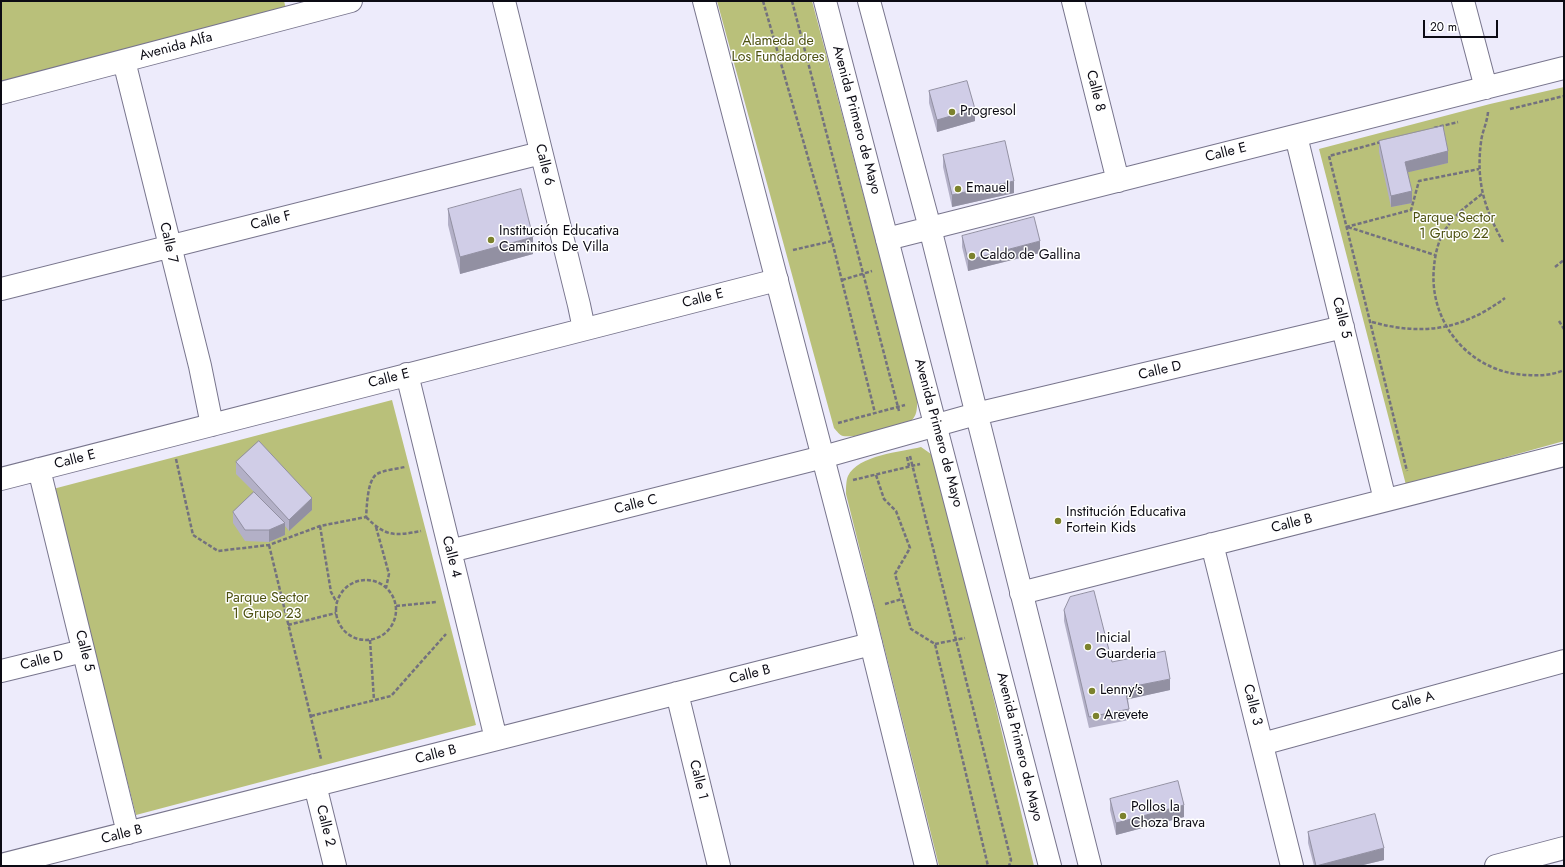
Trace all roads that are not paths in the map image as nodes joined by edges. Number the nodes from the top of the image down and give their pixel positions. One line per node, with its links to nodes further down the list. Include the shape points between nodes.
1 (351, 1): 8 (street, Avenida Alfa)
2 (504, 1): 14 (street, Calle 6)
3 (704, 1): 19 (street)
4 (825, 1): 17 (street, Avenida Primero de Mayo)
5 (868, 1): 16 (street)
6 (1075, 1): 15 (street, Calle 8)
7 (1463, 1): 11 (street)
8 (296, 8): 9 (street, Avenida Alfa)
9 (124, 61): 12 (street, Avenida Alfa); 18 (street, Calle 7)
10 (1564, 68): 11 (street, Calle E)
11 (1486, 88): 13 (street, Calle E)
12 (1, 93)
13 (1296, 136): 15 (street, Calle E); 21 (street, Calle 5)
14 (541, 153): 18 (street, Calle F); 22 (street, Calle 6)
15 (1118, 181): 16 (street, Calle E)
16 (930, 228): 17 (street, Calle E); 24 (street)
17 (887, 239): 26 (street, Avenida Primero de Mayo)
18 (168, 247): 20 (street, Calle F); 25 (street, Calle 7, via 200,366)
19 (777, 280): 22 (street, Calle E); 28 (street)
20 (1, 289)
21 (1343, 327): 24 (street, Calle D); 31 (street, Calle 5)
22 (584, 329): 23 (street, Calle E)
23 (407, 374): 25 (street, Calle E); 33 (street, Calle 4)
24 (976, 414): 26 (street, Calle D); 34 (street)
25 (212, 425): 29 (street, Calle E)
26 (936, 426): 28 (street, Calle C); 49 (street, Avenida Primero de Mayo)
27 (1564, 455): 31 (street, Calle B)
28 (823, 457): 33 (street, Calle C); 35 (street)
29 (39, 469): 30 (street, Calle E); 36 (street, Calle 5)
30 (1, 479)
31 (1386, 500): 32 (street, Calle B)
32 (1212, 544): 34 (street, Calle B); 41 (street, Calle 3)
33 (450, 551): 40 (street, Calle 4)
34 (1021, 592): 50 (street)
35 (871, 644): 39 (street, Calle B); 48 (street)
36 (84, 650): 38 (street, Calle D); 43 (street, Calle 5)
37 (1564, 661): 41 (street, Calle A)
38 (1, 671)
39 (676, 693): 40 (street, Calle B); 47 (street, Calle 1)
40 (496, 739): 42 (street, Calle B)
41 (1262, 744): 51 (street, Calle 3)
42 (315, 785): 43 (street, Calle B); 46 (street, Calle 2)
43 (128, 833): 45 (street, Calle B)
44 (1564, 848): 52 (street)
45 (1, 865)
46 (335, 866)
47 (719, 866)
48 (926, 866)
49 (1050, 866)
50 (1090, 866)
51 (1292, 866)
52 (1496, 866)

